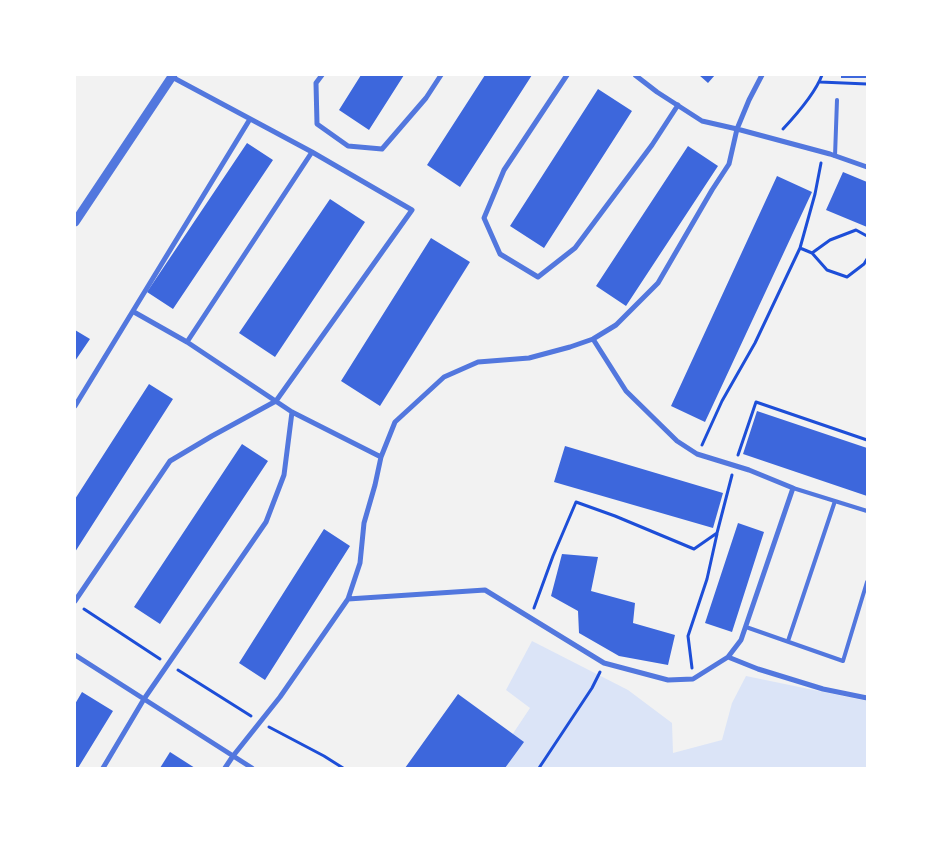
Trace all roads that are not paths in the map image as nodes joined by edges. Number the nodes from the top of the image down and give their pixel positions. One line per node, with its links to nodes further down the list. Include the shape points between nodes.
1 (322, 75): 2 (street, via 316,83 317,124 348,146 382,149 426,98)
2 (441, 75)
3 (566, 75): 8 (street, via 504,170 484,218 500,254 538,277 575,248)
4 (635, 75): 8 (street)
5 (762, 75): 10 (street)
6 (172, 76): 9 (street); 14 (street)
7 (837, 100): 12 (lane)
8 (678, 105): 10 (street, via 702,121)
9 (250, 119): 11 (street); 15 (street)
10 (738, 129): 12 (street); 16 (street, via 729,164 658,283 616,325)
11 (312, 152): 17 (street); 18 (street, via 412,210)
12 (835, 156): 13 (street)
13 (867, 167)
14 (75, 222)
15 (134, 312): 17 (street); 19 (street)
16 (593, 339): 21 (street, via 529,358 478,362 444,377 395,422); 22 (street, via 626,391 677,441 697,454)
17 (186, 342): 18 (street)
18 (276, 401): 20 (street); 27 (street, via 170,461)
19 (75, 406)
20 (292, 412): 21 (street); 33 (street, via 284,475 266,522)
21 (381, 457): 26 (street, via 364,523 360,563)
22 (793, 488): 23 (lane); 28 (street)
23 (834, 501): 24 (lane); 29 (lane)
24 (867, 511)
25 (867, 582): 29 (lane, via 843,660)
26 (348, 598): 31 (street, via 485,590 604,663 668,680 693,679); 34 (street, via 280,697)
27 (75, 601)
28 (746, 627): 29 (lane); 31 (street)
29 (788, 641)
30 (75, 655): 33 (street)
31 (728, 657): 32 (street, via 823,689)
32 (867, 698)
33 (144, 699): 34 (street); 35 (street)
34 (233, 756): 36 (street); 37 (street)
35 (103, 768)
36 (225, 768)
37 (252, 768)

